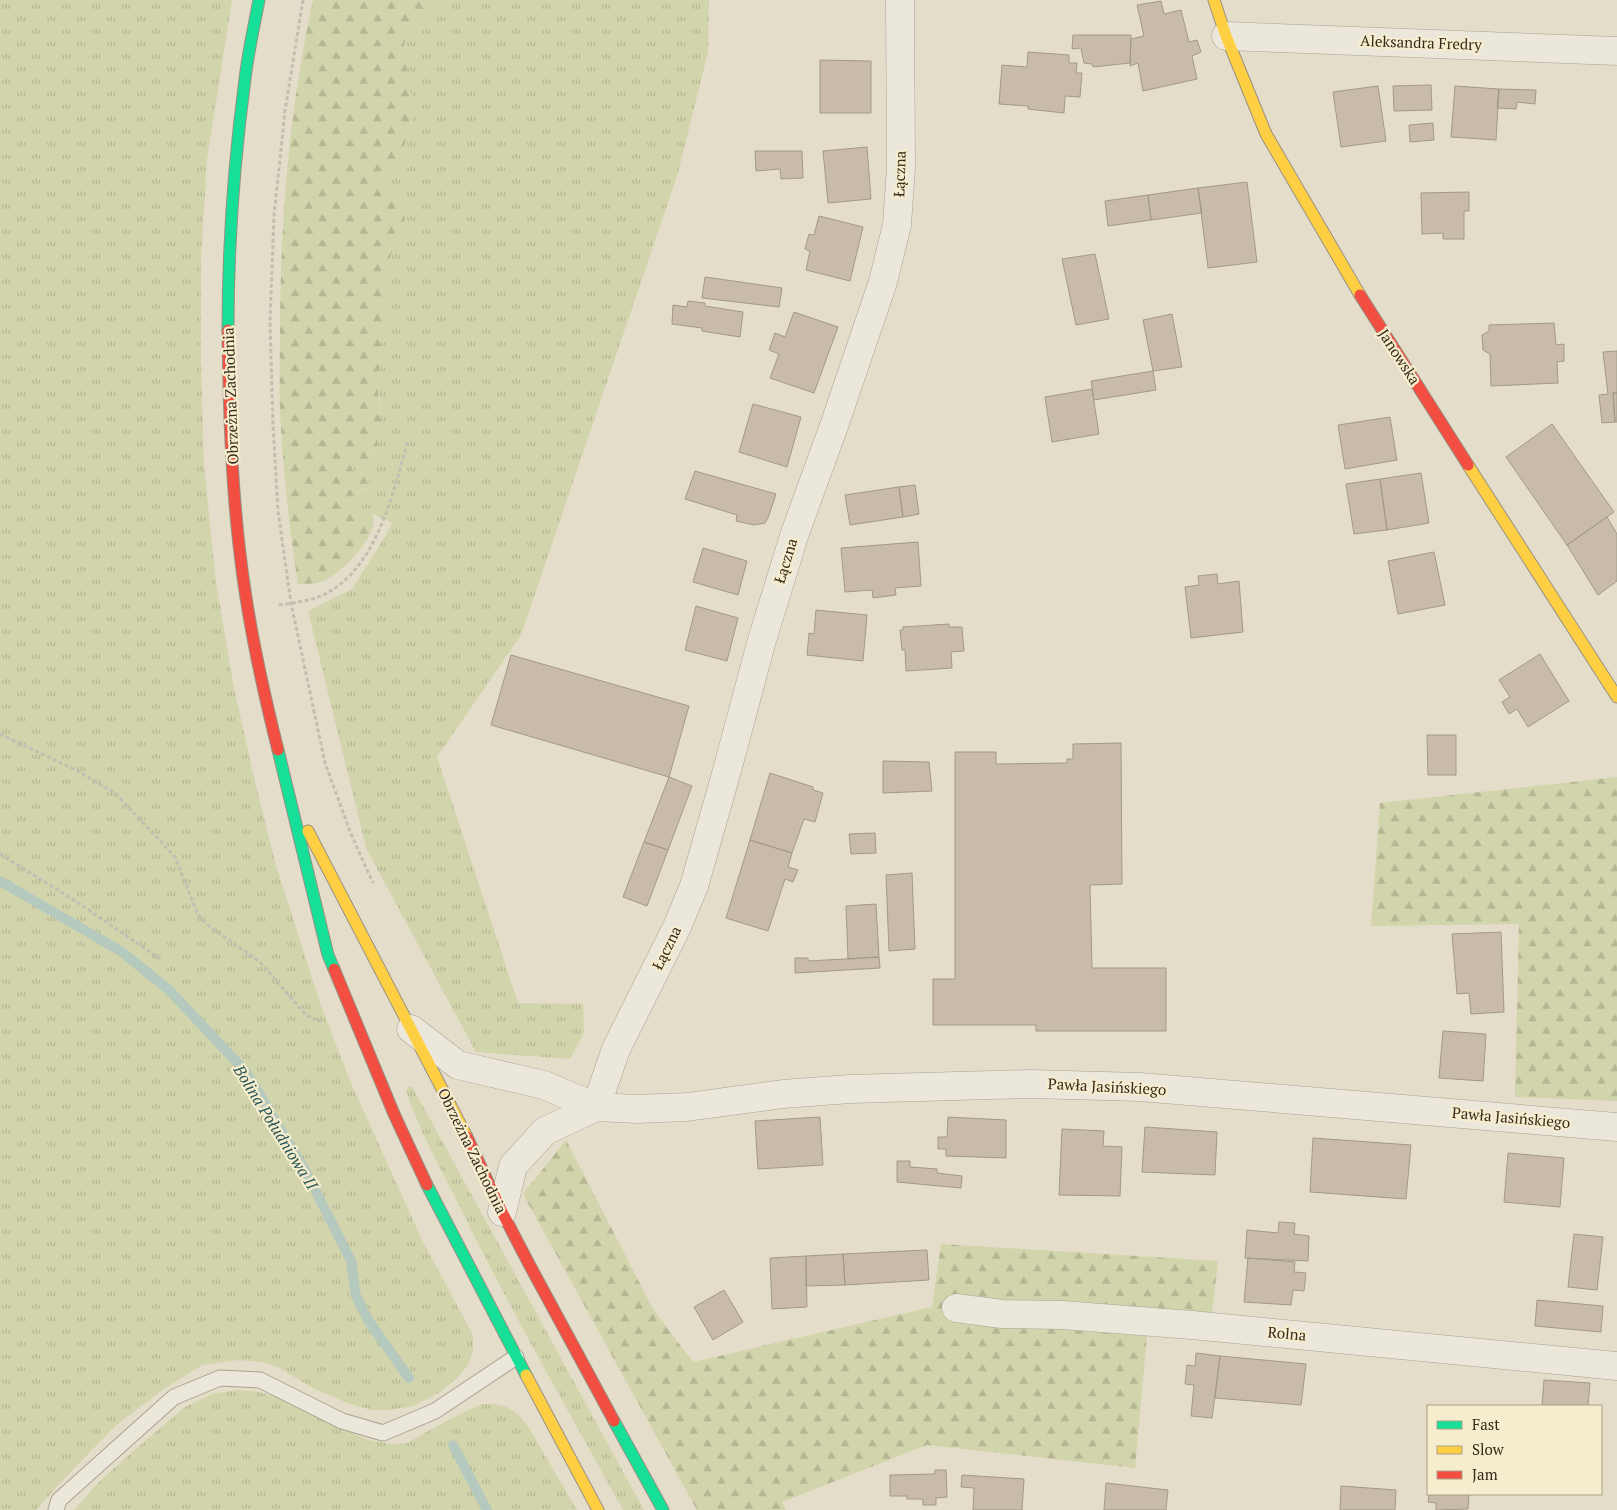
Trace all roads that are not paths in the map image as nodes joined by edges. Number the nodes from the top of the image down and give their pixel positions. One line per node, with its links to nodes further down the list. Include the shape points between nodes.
1 (259, 0): 7 (street, Obrzeżna Zachodnia, via 245,78 234,188 228,286 229,394 234,490 249,610 263,691)
2 (900, 0): 9 (street, Łączna, via 901,167 897,225 883,282 795,533 694,886 616,1049)
3 (1214, 0): 4 (street, Janowska)
4 (1226, 36): 5 (street, Aleksandra Fredry); 6 (street, Janowska, via 1266,134 1370,312)
5 (1617, 52)
6 (1617, 697)
7 (287, 790): 8 (street, Obrzeżna Zachodnia); 13 (street, Obrzeżna Zachodnia, via 328,955 431,1194)
8 (411, 1029): 9 (street, Pawła Jasińskiego, via 458,1064 544,1085); 11 (street, Obrzeżna Zachodnia)
9 (596, 1107): 10 (street, Pawła Jasińskiego, via 687,1107 850,1089 1030,1084 1140,1087); 11 (street, Pawła Jasińskiego, via 545,1131 532,1145 514,1166)
10 (1617, 1127)
11 (502, 1212): 17 (street, Obrzeżna Zachodnia)
12 (956, 1308): 14 (street, Rolna, via 1002,1314 1192,1325)
13 (516, 1357): 15 (lane, via 435,1411 383,1433 342,1421 260,1380 220,1378 174,1397 59,1500); 16 (street, Obrzeżna Zachodnia)
14 (1617, 1366)
15 (56, 1510)
16 (598, 1510)
17 (663, 1510)

